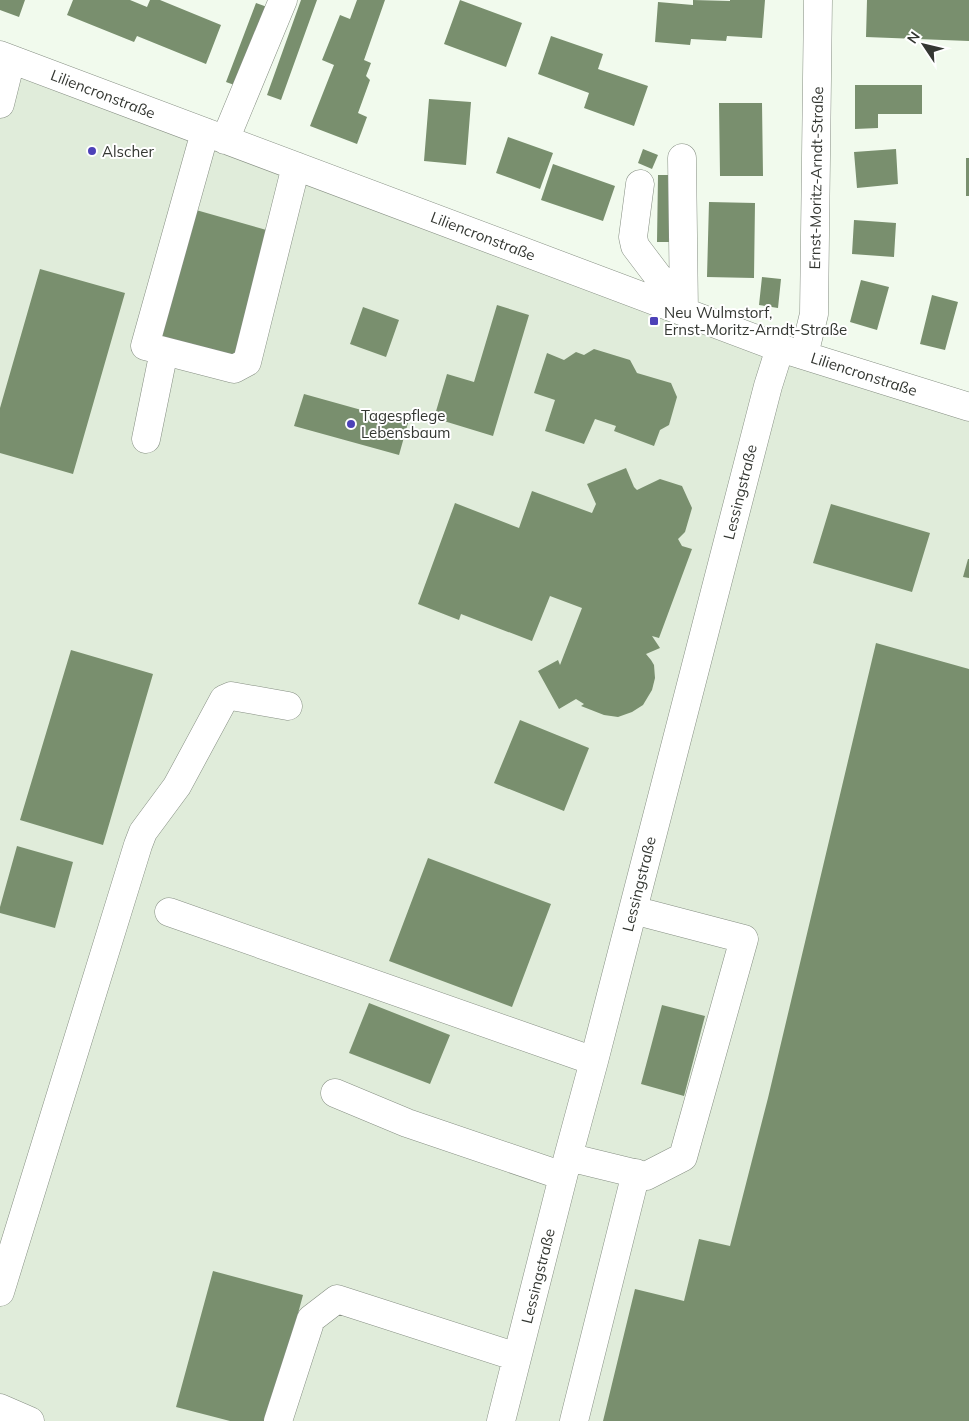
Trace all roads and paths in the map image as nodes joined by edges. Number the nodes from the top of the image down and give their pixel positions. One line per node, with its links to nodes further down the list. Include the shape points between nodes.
1 (282, 0): 5 (street)
2 (818, 0): 12 (street, Ernst-Moritz-Arndt-Straße, via 814,314)
3 (6, 58): 4 (street); 5 (street, Liliencronstraße)
4 (0, 104)
5 (215, 136): 7 (street, Liliencronstraße); 11 (street, via 145,346)
6 (682, 158): 10 (street)
7 (296, 166): 9 (street, Liliencronstraße); 11 (street, via 247,362 234,369)
8 (640, 184): 9 (street, via 633,237 635,246 660,279)
9 (655, 301): 10 (street, Liliencronstraße)
10 (684, 312): 12 (street, Liliencronstraße)
11 (164, 351): 14 (street)
12 (792, 351): 13 (street, Liliencronstraße); 16 (street, Lessingstraße, via 765,396)
13 (968, 403)
14 (146, 439)
15 (288, 706): 22 (street, via 231,696 224,699 177,786 143,832)
16 (633, 910): 18 (street, Lessingstraße); 21 (street, via 744,939 683,1157 646,1176)
17 (169, 912): 18 (street)
18 (594, 1061): 20 (street, Lessingstraße)
19 (335, 1093): 20 (street, via 407,1123)
20 (565, 1167): 21 (street); 23 (street, Lessingstraße)
21 (636, 1173): 28 (street)
22 (0, 1292)
23 (517, 1357): 26 (street, via 337,1299 311,1318); 27 (street, Lessingstraße)
24 (0, 1408): 25 (street)
25 (30, 1421)
26 (278, 1421)
27 (501, 1421)
28 (574, 1421)

